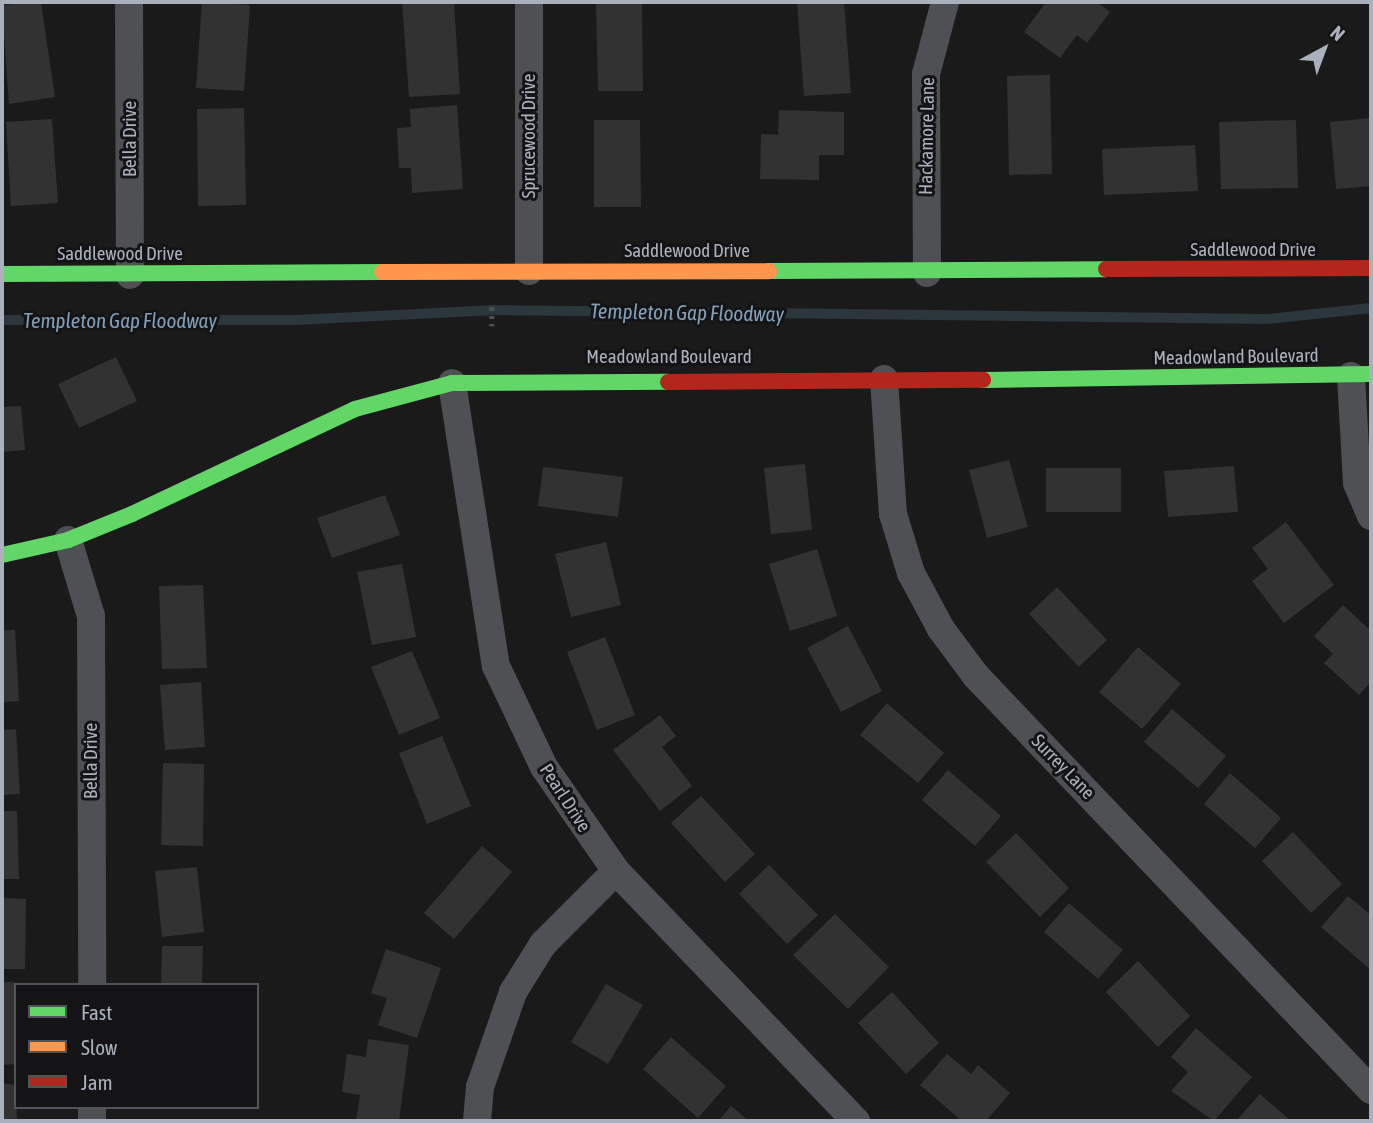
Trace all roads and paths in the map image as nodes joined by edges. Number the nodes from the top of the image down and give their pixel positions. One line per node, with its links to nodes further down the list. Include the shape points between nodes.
1 (130, 2): 8 (street, Bella Drive)
2 (529, 2): 5 (street, Sprucewood Drive)
3 (945, 2): 6 (street, Hackamore Lane, via 926,74)
4 (1371, 268): 6 (street, Saddlewood Drive)
5 (529, 271): 6 (street, Saddlewood Drive); 8 (street, Saddlewood Drive)
6 (927, 273)
7 (2, 274): 8 (street, Saddlewood Drive)
8 (130, 275)
9 (1361, 375): 10 (street, Meadowland Boulevard); 12 (street, via 1357,483)
10 (884, 379): 11 (street, Meadowland Boulevard); 17 (street, Surrey Lane, via 893,514 912,573 940,629 976,676)
11 (452, 383): 13 (street, Meadowland Boulevard, via 355,409); 15 (street, Pearl Drive, via 496,666 550,777)
12 (1371, 516)
13 (68, 540): 14 (street, Meadowland Boulevard); 16 (street, Bella Drive, via 91,616)
14 (2, 555)
15 (616, 871): 18 (street, via 543,944 513,992 480,1087); 19 (street, Pearl Drive)
16 (92, 983)
17 (1371, 1090)
18 (477, 1121)
19 (856, 1121)

